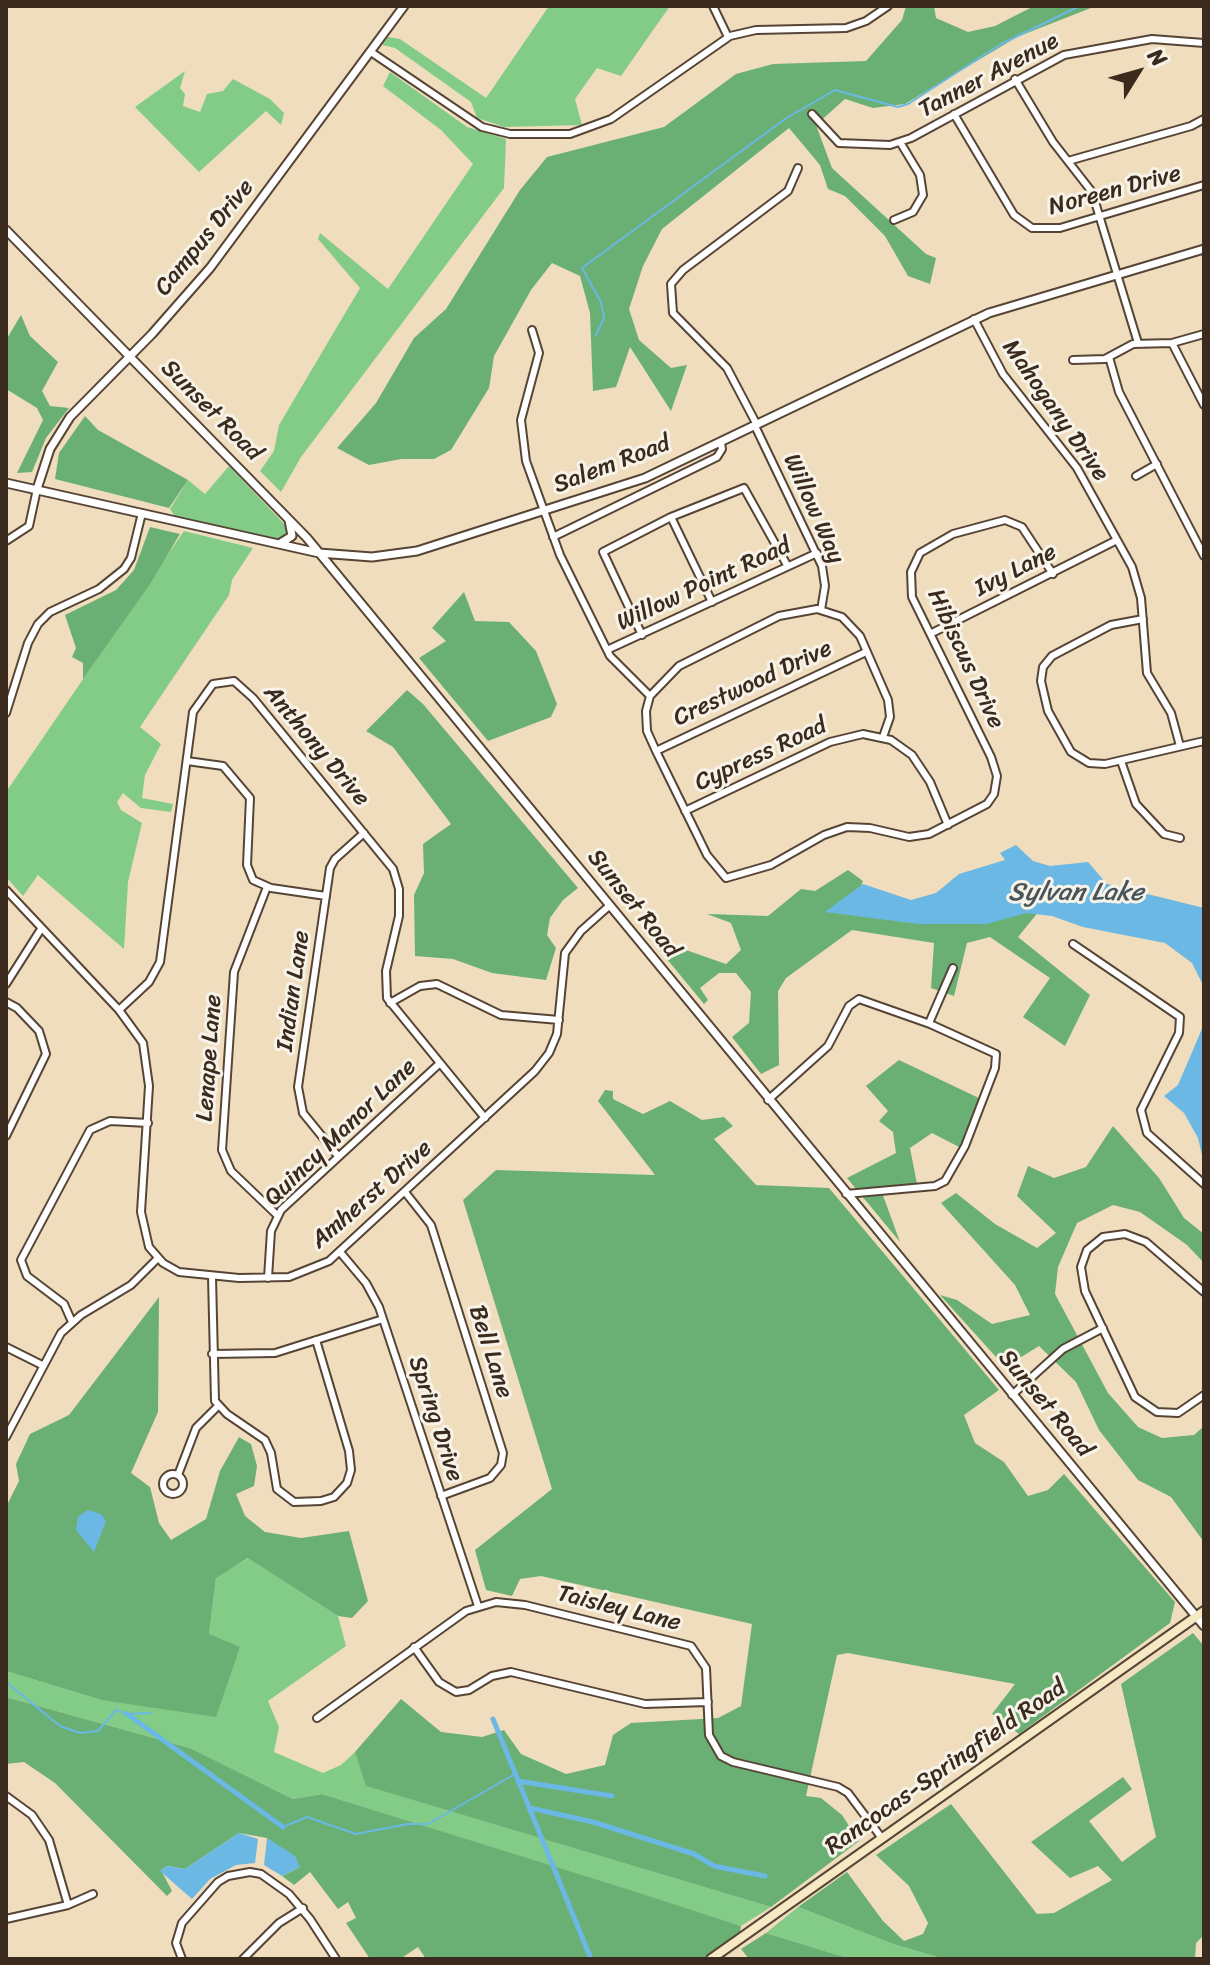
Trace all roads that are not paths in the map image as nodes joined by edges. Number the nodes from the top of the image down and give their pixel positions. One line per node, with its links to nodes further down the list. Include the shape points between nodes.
1 (404, 6): 6 (street, Campus Drive)
2 (713, 6): 4 (street)
3 (888, 6): 4 (street, via 846,28 756,30)
4 (728, 37): 6 (street, via 605,123 562,135 510,134 482,127)
5 (1204, 43): 7 (street, Tanner Avenue, via 1157,38 1081,50)
6 (371, 52): 25 (street, Campus Drive, via 222,254)
7 (1015, 79): 9 (street, Tanner Avenue); 12 (street)
8 (812, 114): 11 (street, Tanner Avenue, via 839,143)
9 (954, 114): 11 (street, Tanner Avenue); 15 (street, Noreen Drive, via 1022,223 1049,230)
10 (1204, 119): 12 (street)
11 (900, 142): 16 (street, via 920,175 923,195 913,212)
12 (1068, 161): 15 (street, via 1089,186)
13 (798, 168): 29 (street, Willow Way, via 788,191 671,284 673,313 727,368)
14 (1204, 185): 15 (street, Noreen Drive)
15 (1101, 215): 19 (street)
16 (894, 220)
17 (6, 230): 25 (street, Sunset Road)
18 (1204, 249): 19 (street, Salem Road)
19 (1117, 275): 20 (street, Salem Road); 23 (street)
20 (974, 319): 29 (street, Salem Road); 40 (street, Mahogany Drive, via 1003,374 1073,463)
21 (532, 330): 35 (street, via 539,353 522,413 521,438)
22 (1204, 334): 24 (street)
23 (1138, 343): 24 (street); 26 (street)
24 (1172, 343): 28 (street)
25 (130, 356): 34 (street, Campus Drive, via 70,417 50,449); 38 (street, Sunset Road)
26 (1109, 357): 27 (street); 31 (street, via 1119,392)
27 (1073, 360)
28 (1204, 405)
29 (756, 426): 30 (street, Salem Road); 44 (street, Willow Way)
30 (721, 443): 35 (street, Salem Road, via 634,482); 39 (street, via 717,457)
31 (1157, 464): 32 (street); 45 (street)
32 (1136, 476)
33 (6, 483): 34 (street, Salem Road)
34 (37, 489): 36 (street, Salem Road); 41 (street, via 29,526)
35 (545, 512): 39 (street); 43 (street, Salem Road, via 409,552 372,557)
36 (142, 513): 42 (street, Salem Road); 56 (street, via 124,569 94,592 50,612 35,629)
37 (671, 517): 46 (street, via 744,488); 48 (street); 52 (street, via 603,552)
38 (288, 518): 42 (street, via 292,536); 43 (street, Sunset Road)
39 (553, 537): 53 (street)
40 (1117, 540): 47 (street, Ivy Lane); 50 (street, Mahogany Drive, via 1134,573)
41 (6, 541)
42 (278, 545): 43 (street, Salem Road)
43 (319, 553): 70 (street, Sunset Road)
44 (817, 553): 46 (street, Willow Point Road); 49 (street, Willow Way, via 824,574)
45 (1204, 556)
46 (787, 565): 48 (street, Willow Point Road)
47 (1053, 574): 51 (street, Ivy Lane); 51 (street, Hibiscus Drive, via 1022,527 1005,520 953,534 920,553 911,572 912,597)
48 (712, 602): 52 (street, Willow Point Road)
49 (821, 610): 54 (street, via 852,626); 55 (street, via 785,614 695,657 666,676)
50 (1143, 619): 59 (street, Mahogany Drive, via 1147,673 1169,707); 62 (street, via 1114,624 1065,647 1049,659 1041,677 1044,701 1071,752 1094,764)
51 (932, 633): 64 (street, Hibiscus Drive, via 994,763 997,782 990,800)
52 (642, 635): 53 (street, Willow Point Road)
53 (607, 650): 55 (street)
54 (866, 652): 57 (street, via 890,706); 60 (street, Crestwood Drive)
55 (650, 696): 60 (street, via 646,721)
56 (6, 713)
57 (883, 737): 63 (street, Cypress Road, via 858,734 835,740); 64 (street, via 907,750 922,768)
58 (1204, 741): 59 (street)
59 (1180, 746): 62 (street)
60 (656, 751): 63 (street)
61 (187, 761): 65 (street, Anthony Drive, via 196,706 213,684 236,682); 67 (street, via 223,766 245,791 252,808 247,870); 77 (street, Anthony Drive, via 160,962 149,982)
62 (1121, 761): 66 (street, via 1136,804 1164,834)
63 (685, 811): 64 (street, via 724,877 771,865 841,828 913,837)
64 (948, 825)
65 (364, 833): 69 (street, Indian Lane, via 332,863); 76 (street, Anthony Drive, via 399,885 399,916 385,983)
66 (1180, 838)
67 (267, 887): 69 (street); 89 (street, Lenape Lane, via 234,972 222,1144 231,1171)
68 (6, 890): 71 (street)
69 (326, 896): 85 (street, Indian Lane, via 298,1098 303,1113)
70 (609, 906): 78 (street, Amherst Drive, via 567,949); 81 (street, Sunset Road)
71 (41, 929): 74 (street); 77 (street)
72 (1073, 944): 86 (street, via 1180,1017 1179,1033 1141,1110 1147,1133)
73 (953, 968): 79 (street)
74 (6, 984)
75 (6, 1002): 84 (street, via 39,1031 46,1054)
76 (390, 1003): 78 (street, via 420,986 437,984 501,1015); 80 (street)
77 (119, 1010): 83 (street, via 147,1055)
78 (559, 1020): 82 (street, Amherst Drive, via 545,1059)
79 (929, 1023): 81 (street, via 856,1000 828,1046); 88 (street, via 996,1054 965,1146 948,1176 935,1186)
80 (439, 1064): 82 (street); 85 (street, Quincy Manor Lane)
81 (768, 1100): 88 (street, Sunset Road)
82 (485, 1118): 87 (street, Amherst Drive)
83 (148, 1123): 91 (street, via 142,1224 145,1240); 96 (street, via 110,1121 90,1130 21,1260 27,1276 64,1304)
84 (6, 1136)
85 (338, 1156): 89 (street, Quincy Manor Lane)
86 (1204, 1184)
87 (405, 1192): 90 (street, Amherst Drive); 107 (street, Bell Lane, via 430,1221 503,1453 490,1478)
88 (846, 1194): 102 (street, Sunset Road)
89 (277, 1215): 93 (street, Quincy Manor Lane, via 270,1234)
90 (340, 1252): 93 (street, Amherst Drive, via 306,1273); 95 (street, Spring Drive, via 372,1291)
91 (158, 1258): 92 (street, Amherst Drive, via 183,1274); 96 (street, via 128,1288)
92 (212, 1277): 93 (street, Amherst Drive); 100 (street)
93 (268, 1278)
94 (1204, 1292): 97 (street, via 1138,1238 1103,1237 1087,1250 1081,1273)
95 (383, 1319): 98 (street); 107 (street, Spring Drive)
96 (72, 1322): 101 (street)
97 (1103, 1328): 102 (street, via 1063,1349); 103 (street, via 1135,1397 1146,1406 1178,1413)
98 (316, 1340): 100 (street, via 272,1353); 104 (street, via 351,1460 347,1483 334,1497 303,1503 286,1498 276,1485 265,1440)
99 (6, 1347): 101 (street)
100 (212, 1354): 104 (street, via 212,1393)
101 (42, 1365): 105 (street)
102 (1012, 1395): 109 (street, Sunset Road)
103 (1204, 1395)
104 (218, 1406): 106 (street, via 194,1431)
105 (6, 1437)
106 (178, 1475)
107 (441, 1496): 108 (street, Spring Drive)
108 (478, 1606): 111 (street); 112 (street, Taisley Lane, via 525,1605 691,1646 706,1668)
109 (1200, 1614): 110 (street, Sunset Road); 115 (main road, Rancocas-Springfield Road)
110 (1204, 1626)
111 (414, 1647): 112 (street, via 439,1682 456,1692 511,1672 645,1704); 113 (street)
112 (708, 1702): 115 (street, Taisley Lane, via 709,1735 721,1756 838,1787)
113 (317, 1718)
114 (6, 1796): 117 (street, via 32,1815 49,1840)
115 (881, 1837): 123 (main road, Rancocas-Springfield Road)
116 (93, 1894): 117 (street)
117 (68, 1905): 119 (street)
118 (303, 1908): 120 (street, via 279,1923); 121 (street, via 261,1874 228,1876 182,1923 176,1943); 122 (street)
119 (6, 1919)
120 (245, 1958)
121 (182, 1959)
122 (336, 1959)
123 (711, 1959)

